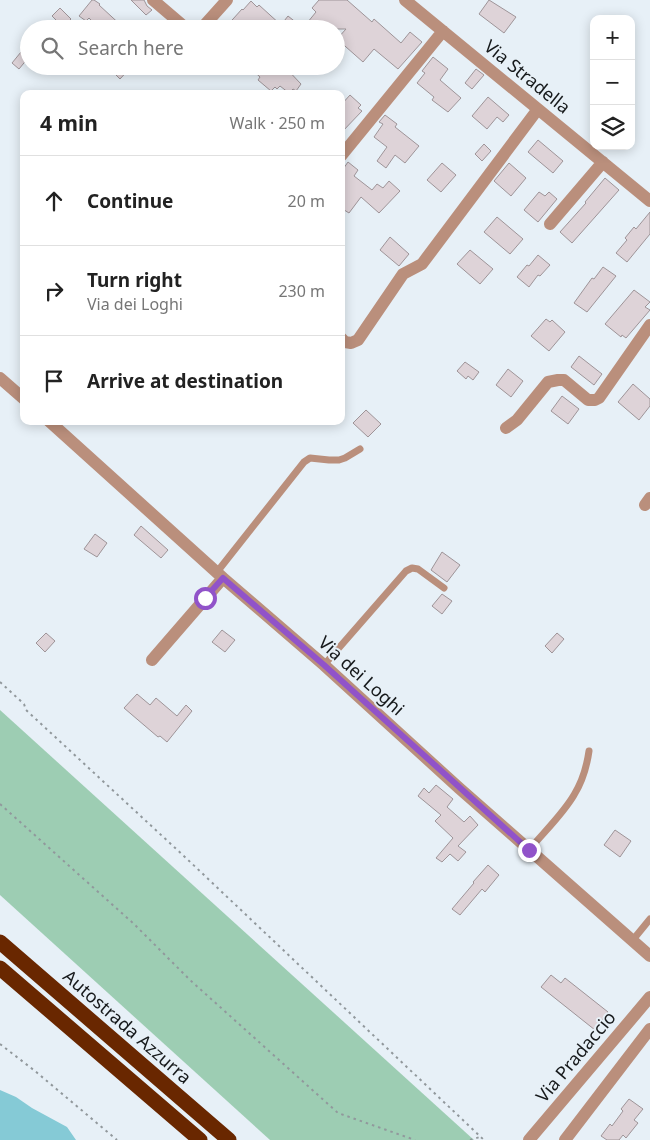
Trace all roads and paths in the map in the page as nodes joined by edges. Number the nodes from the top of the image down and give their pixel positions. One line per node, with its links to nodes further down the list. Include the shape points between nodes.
1 (153, 0): 4 (street)
2 (227, 0): 5 (street)
3 (404, 0): 6 (street, Via Stradella)
4 (176, 20)
5 (209, 20)
6 (443, 31): 7 (street, Via Stradella); 8 (street)
7 (538, 109): 9 (street, Via Stradella); 13 (street, via 422,264 403,274 358,340)
8 (345, 151)
9 (602, 162): 10 (street, Via Stradella); 11 (street)
10 (650, 201)
11 (550, 224)
12 (650, 325): 17 (street, via 599,398 588,400 564,380 548,382 517,420)
13 (345, 342)
14 (0, 378): 15 (street)
15 (20, 396)
16 (52, 425): 19 (street, Via dei Loghi)
17 (506, 428)
18 (360, 448): 19 (lane, via 340,460 310,458 304,462)
19 (220, 575): 21 (street); 22 (street, Via dei Loghi)
20 (444, 588): 22 (lane, via 418,569 406,571)
21 (152, 660)
22 (324, 665): 26 (street, Via dei Loghi)
23 (0, 682): 35 (path)
24 (589, 750): 26 (lane, via 576,794)
25 (0, 804): 39 (path, via 338,1114)
26 (529, 850): 28 (street, Via dei Loghi)
27 (650, 919): 28 (lane)
28 (632, 941): 30 (street, Via dei Loghi)
29 (0, 942): 38 (highway, Autostrada Azzurra)
30 (650, 956)
31 (0, 968): 37 (highway)
32 (650, 997): 42 (street, Via Pradaccio)
33 (650, 1029): 43 (street)
34 (0, 1044): 36 (path)
35 (480, 1136): 40 (path); 41 (path)
36 (117, 1140)
37 (200, 1140)
38 (229, 1140)
39 (415, 1140)
40 (470, 1140)
41 (484, 1140)
42 (529, 1140)
43 (565, 1140)

